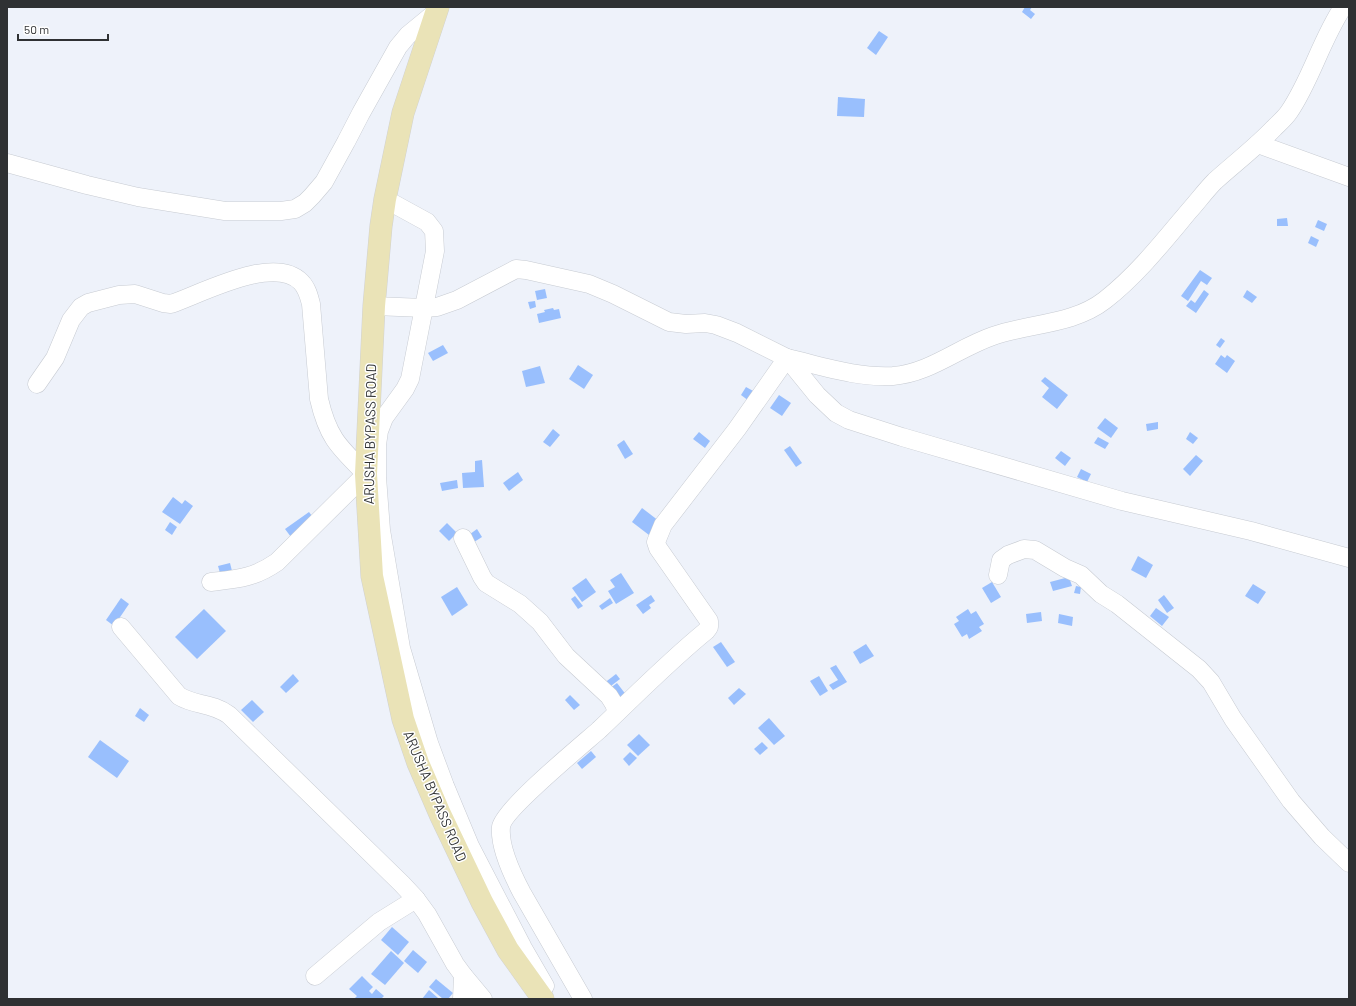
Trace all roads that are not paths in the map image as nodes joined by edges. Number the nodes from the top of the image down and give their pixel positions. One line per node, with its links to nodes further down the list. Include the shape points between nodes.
1 (1343, 7): 3 (street, via 1300,96 1288,114)
2 (437, 10): 4 (street, via 398,47 324,182 305,203 295,209 281,212 225,211 138,197); 6 (main road, ARUSHA BYPASS ROAD, via 403,113)
3 (1258, 144): 5 (street); 9 (street, via 1215,182 1128,280 1104,301 1076,316 993,336 910,374 866,376)
4 (7, 163)
5 (1349, 177)
6 (385, 199): 7 (main road, ARUSHA BYPASS ROAD); 8 (street, via 427,222 434,231 435,251)
7 (374, 306): 8 (street); 11 (main road, ARUSHA BYPASS ROAD)
8 (424, 308): 9 (street, via 437,307 457,300 516,269 526,270 589,284 669,322 716,325); 25 (street, via 410,379 384,418 379,431 377,477 381,530 401,648 429,743 470,846 530,961)
9 (787, 358): 13 (street, via 817,395 836,413 849,420 1122,501 1251,531); 17 (street, via 737,429 663,525 656,542 709,621 709,627)
10 (37, 384): 11 (street, via 55,358 71,320 88,302 135,294 171,304 235,279 270,272 284,273 301,282 308,292 319,399 327,428 340,448)
11 (366, 474): 15 (street, via 267,569 245,578); 24 (main road, ARUSHA BYPASS ROAD, via 372,576 403,719 440,814 482,902 508,950)
12 (463, 538): 17 (street, via 486,583 520,604 540,622 566,656 609,696)
13 (1349, 558)
14 (998, 575): 18 (street, via 1000,560 1024,549 1035,550 1081,575 1101,594 1199,669 1212,682 1233,719 1291,801)
15 (211, 582)
16 (121, 627): 19 (street, via 179,696 191,702 220,708)
17 (617, 712): 26 (street, via 525,797 505,817 501,827 502,845 518,886)
18 (1349, 863)
19 (416, 899): 20 (street); 21 (street, via 379,922)
20 (463, 975): 22 (street); 23 (street)
21 (315, 976)
22 (462, 999)
23 (483, 999)
24 (543, 999)
25 (553, 999)
26 (583, 999)

